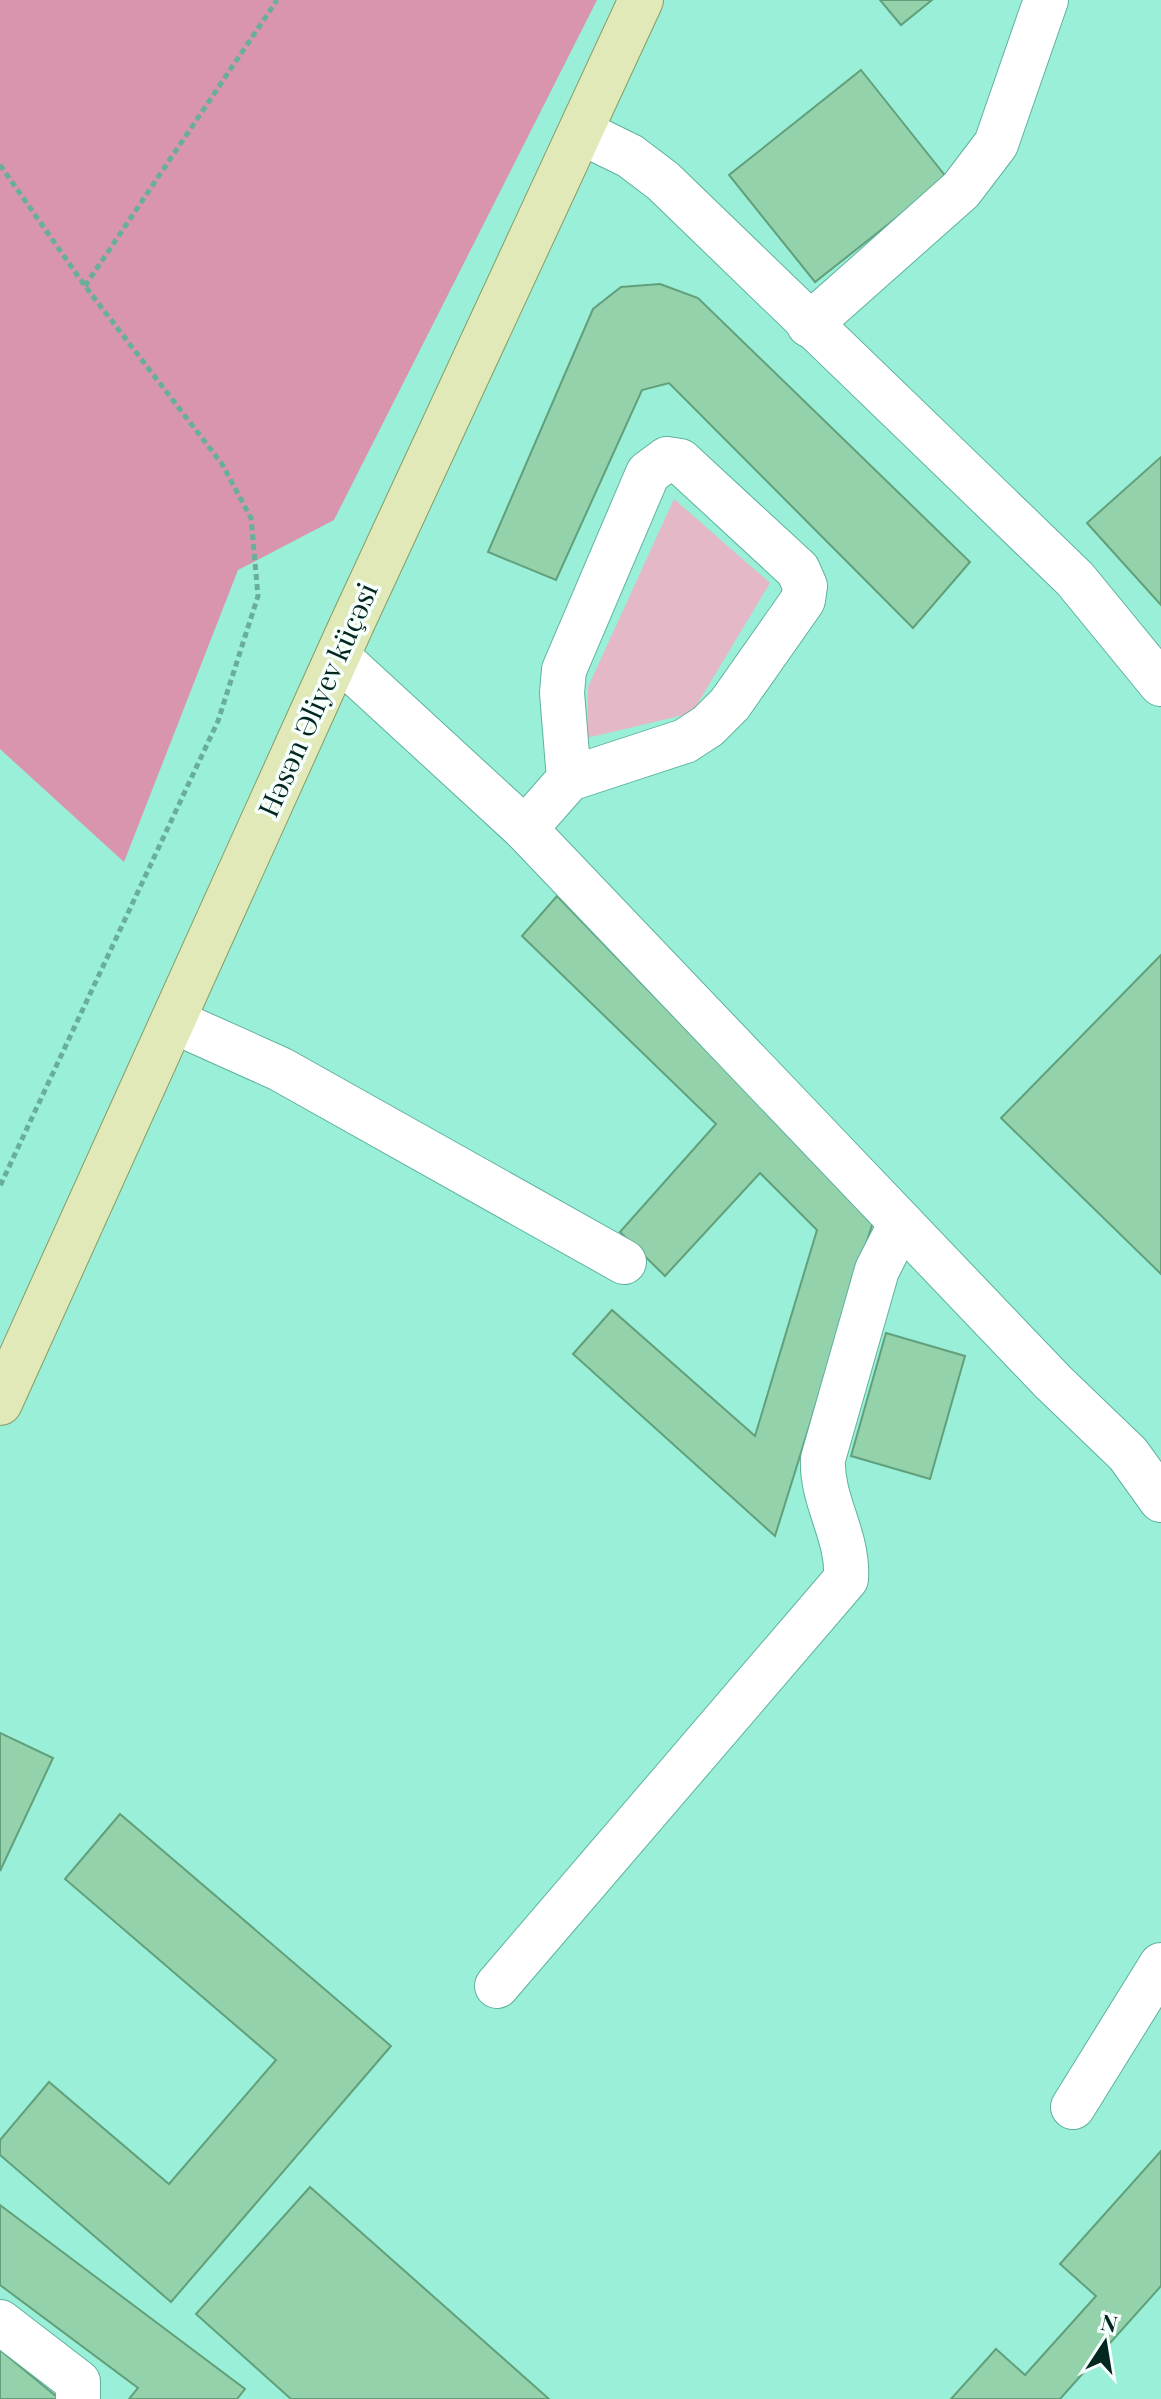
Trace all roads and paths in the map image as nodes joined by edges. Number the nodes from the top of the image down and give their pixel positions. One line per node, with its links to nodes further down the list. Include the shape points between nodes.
1 (277, 0): 6 (path)
2 (641, 0): 4 (main road, Həsən Əliyev küçəsi)
3 (1046, 0): 7 (lane, via 996,144 961,190)
4 (581, 132): 7 (lane, via 630,156 663,181); 8 (main road, Həsən Əliyev küçəsi)
5 (0, 165): 6 (path)
6 (85, 286): 13 (path, via 222,464 251,518 258,596 218,721)
7 (809, 325): 9 (lane, via 1075,579)
8 (338, 657): 11 (lane); 12 (main road, Həsən Əliyev küçəsi)
9 (1161, 684)
10 (569, 779): 10 (lane, via 685,741 708,726 730,704 803,600 805,586 798,570 680,461 667,459 648,473 571,647 562,693); 11 (lane)
11 (525, 829): 14 (lane)
12 (173, 1021): 15 (lane, via 280,1069); 16 (main road, Həsən Əliyev küçəsi)
13 (0, 1186)
14 (901, 1223): 17 (lane, via 1128,1454); 19 (lane, via 877,1270 823,1459 822,1483 848,1555 846,1579)
15 (624, 1262)
16 (0, 1403)
17 (1161, 1500)
18 (1161, 1965): 20 (lane)
19 (497, 1986)
20 (1073, 2107)
21 (0, 2322): 22 (lane, via 78,2382)
22 (78, 2399)

